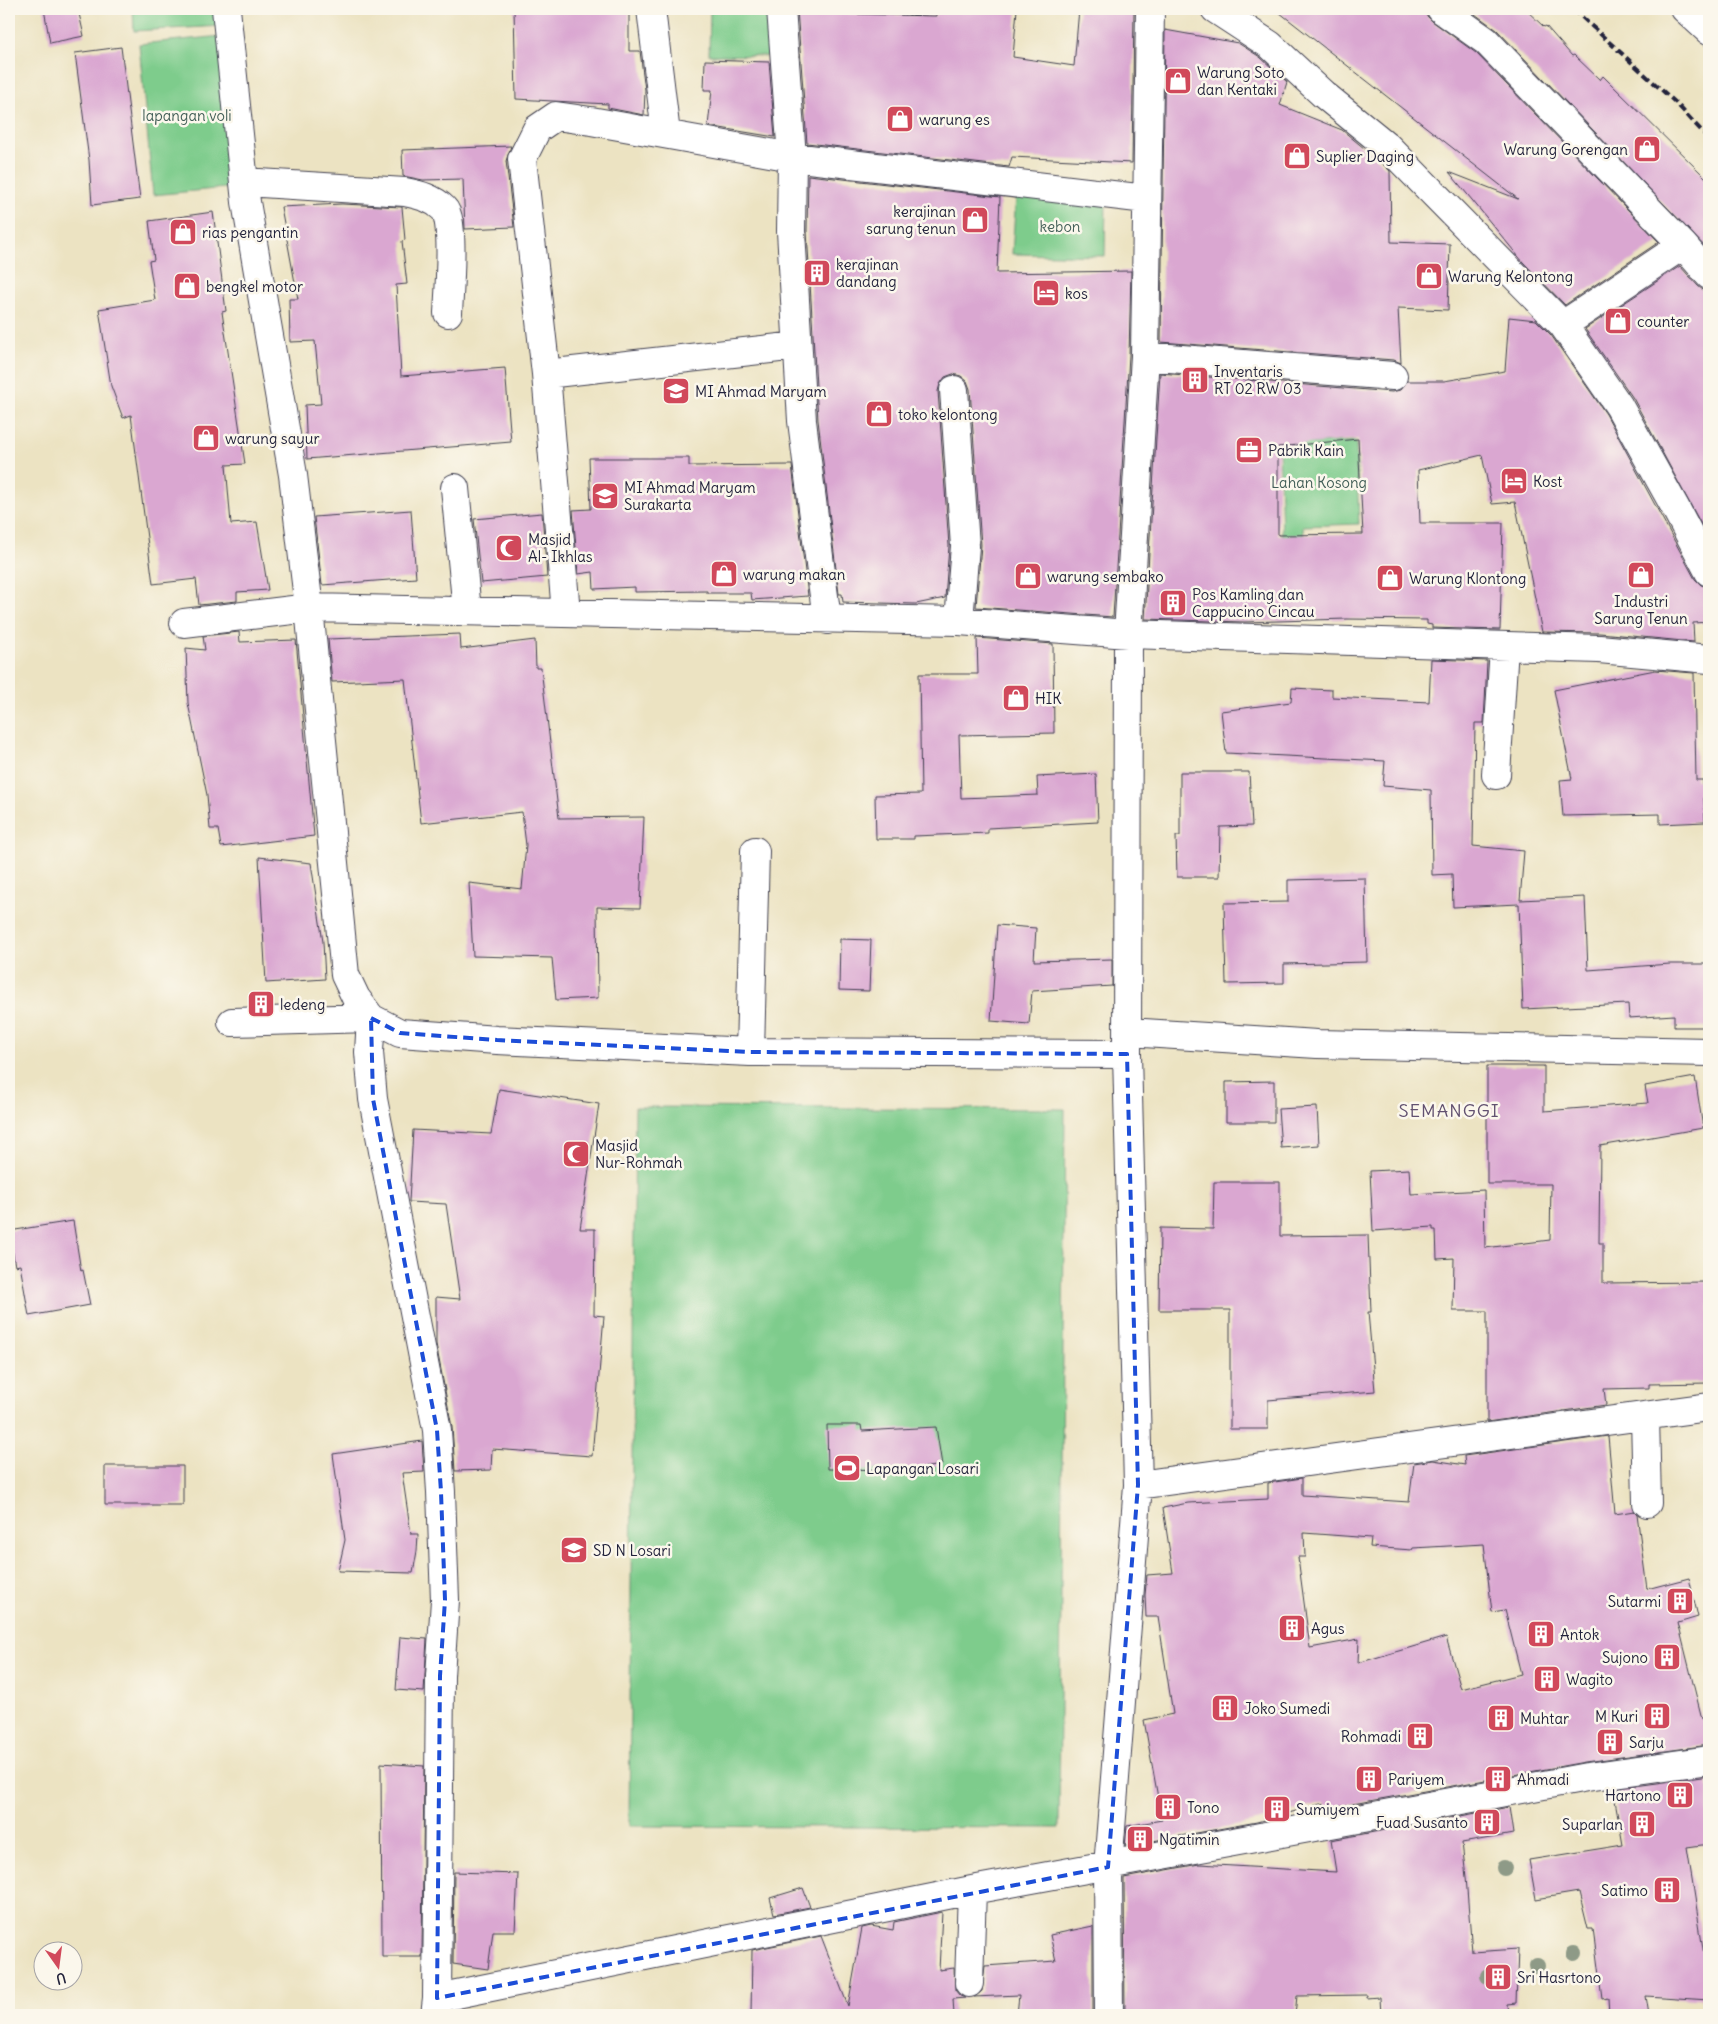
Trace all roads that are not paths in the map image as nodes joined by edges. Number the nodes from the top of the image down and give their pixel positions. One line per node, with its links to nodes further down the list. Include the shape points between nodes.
1 (226, 9): 11 (street)
2 (650, 9): 9 (street)
3 (781, 9): 10 (street)
4 (1150, 9): 12 (street)
5 (1215, 9): 16 (street, via 1270,46 1388,146)
6 (1441, 9): 13 (street, via 1486,41)
7 (1685, 9): 8 (street)
8 (1709, 31)
9 (666, 134): 10 (street); 19 (street, via 556,116 537,129 522,160)
10 (792, 157): 12 (street); 17 (street, via 791,231)
11 (244, 182): 15 (street, via 405,192 430,198 446,210 451,225); 24 (street, via 293,475)
12 (1146, 199): 18 (street)
13 (1683, 245): 14 (street); 16 (street)
14 (1709, 275)
15 (448, 313)
16 (1563, 325): 23 (street, via 1619,406)
17 (797, 346): 19 (street); 27 (street, via 802,421)
18 (1145, 356): 20 (street); 30 (street)
19 (546, 374): 26 (street)
20 (1393, 376)
21 (954, 390): 28 (street, via 964,546)
22 (455, 488): 25 (street)
23 (1709, 572)
24 (309, 608): 25 (street); 29 (street); 35 (street, via 345,975)
25 (468, 610): 26 (street)
26 (566, 614): 27 (street)
27 (827, 620): 28 (street)
28 (958, 621): 30 (street)
29 (184, 623)
30 (1128, 634): 31 (street); 37 (street)
31 (1504, 647): 32 (street, via 1599,649); 33 (street)
32 (1709, 659)
33 (1496, 775)
34 (755, 850): 38 (street)
35 (371, 1018): 36 (street); 38 (street, via 400,1033); 48 (street, via 369,1052 373,1099 437,1430 445,1600 440,1676)
36 (232, 1022)
37 (1128, 1043): 38 (street); 39 (street); 42 (street)
38 (750, 1052)
39 (1709, 1052)
40 (1709, 1407): 41 (street)
41 (1645, 1416): 42 (street); 43 (street)
42 (1138, 1485): 45 (street)
43 (1647, 1503)
44 (1709, 1760): 45 (street, via 1587,1777)
45 (1108, 1867): 46 (street); 49 (street)
46 (972, 1890): 47 (street); 48 (street)
47 (969, 1982)
48 (436, 2007)
49 (1109, 2015)

